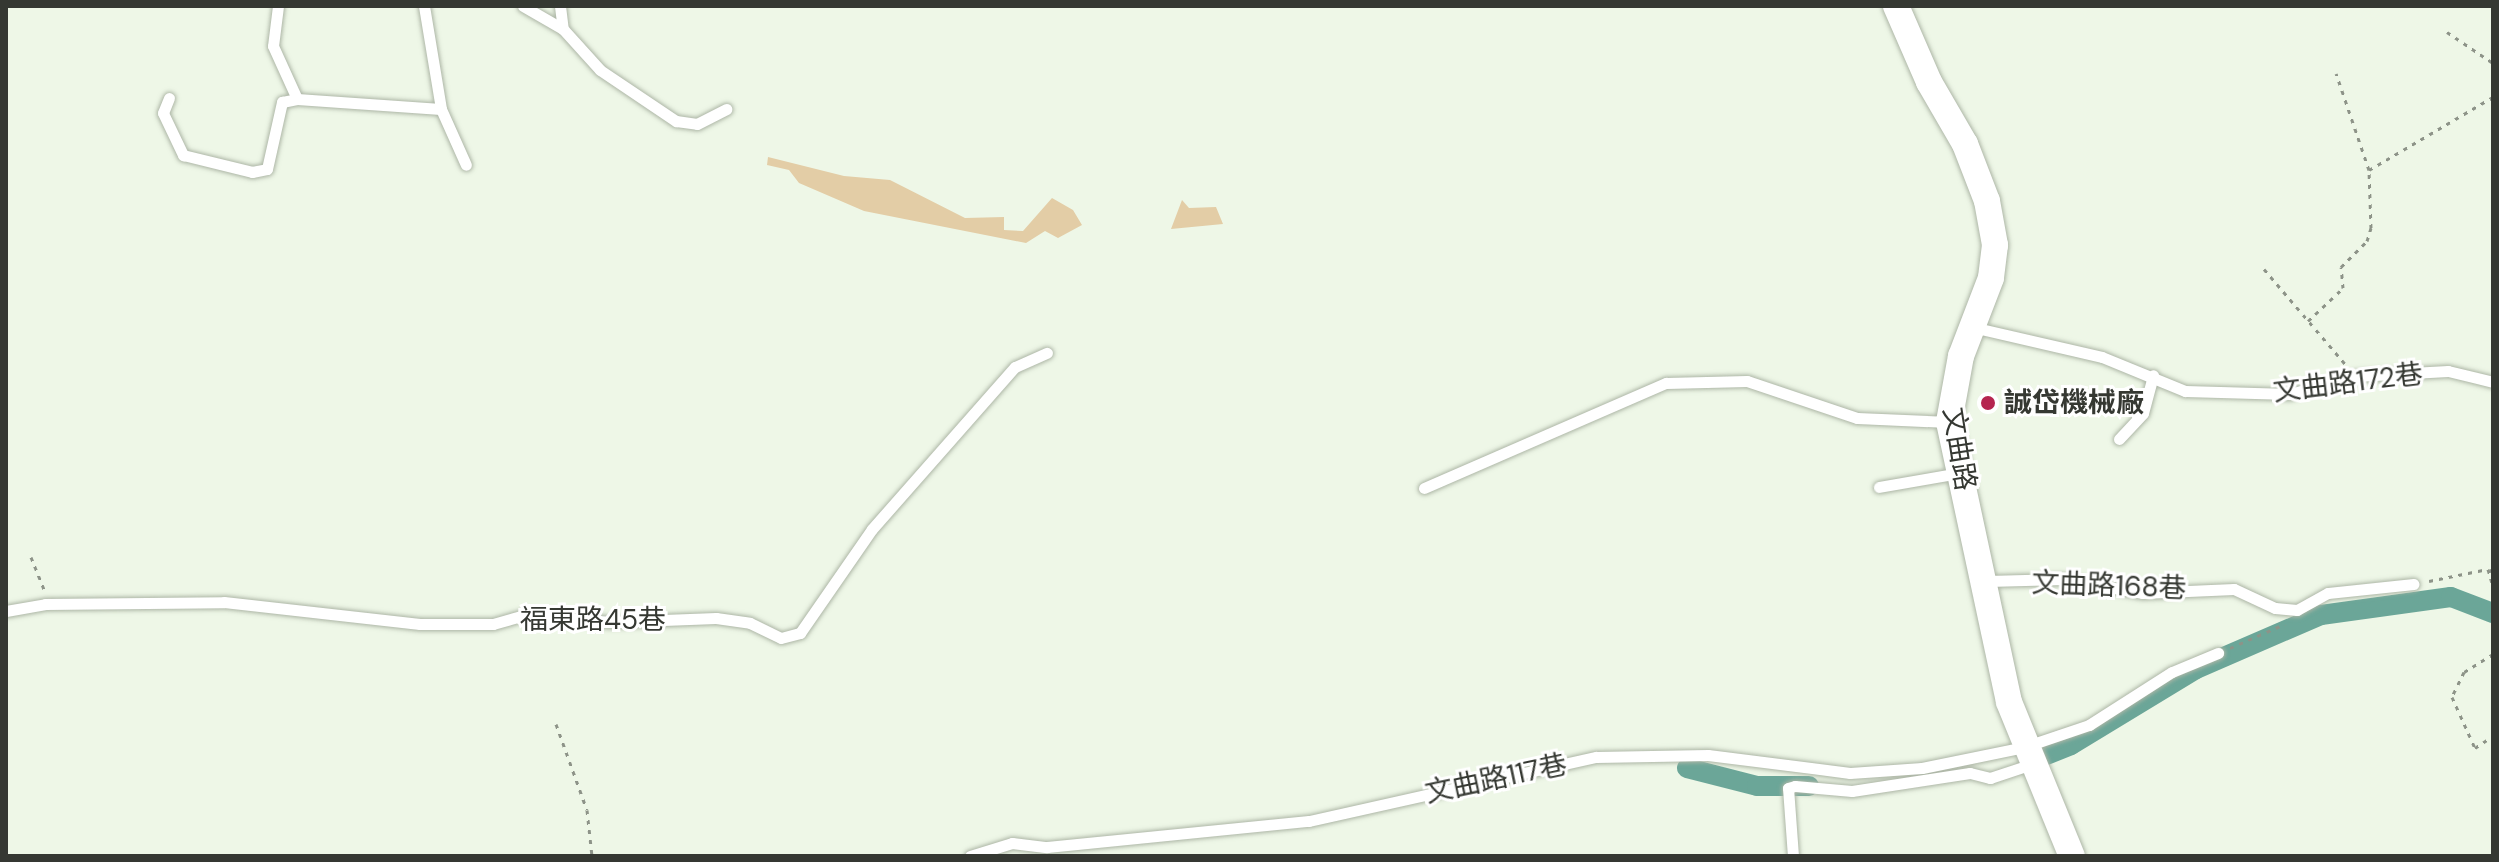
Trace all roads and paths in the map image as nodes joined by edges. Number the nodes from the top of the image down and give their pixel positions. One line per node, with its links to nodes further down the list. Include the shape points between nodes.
1 (278, 6): 12 (lane, via 273,46)
2 (424, 6): 13 (lane)
3 (523, 6): 6 (lane)
4 (560, 6): 6 (lane)
5 (1896, 6): 19 (street, 文曲路, via 1929,82 1965,144 1987,201 1995,245 1991,278)
6 (563, 29): 14 (lane, via 600,70 676,121 697,124)
7 (2447, 32): 8 (path)
8 (2493, 63)
9 (2336, 73): 16 (path)
10 (2493, 97): 16 (path)
11 (169, 98): 12 (lane, via 163,113 183,155 252,172 267,169 282,102)
12 (297, 99): 13 (lane)
13 (441, 109): 15 (lane)
14 (726, 109)
15 (466, 165)
16 (2369, 170): 18 (path, via 2367,241 2341,267 2343,288)
17 (2264, 269): 18 (path)
18 (2308, 321): 22 (path)
19 (1971, 327): 21 (lane, 文曲路172巷, via 2057,345); 24 (street, 文曲路, via 1950,396)
20 (1047, 353): 34 (lane, 福東路45巷, via 1015,367 872,529 800,633 791,636 781,638 750,623 716,618 611,622 524,615 493,624 420,624 224,602)
21 (2153, 375): 22 (lane, 文曲路172巷, via 2185,391 2290,394); 25 (lane, via 2143,413)
22 (2355, 376): 23 (lane, 文曲路172巷, via 2448,371)
23 (2493, 382)
24 (1949, 422): 26 (street, 文曲路); 28 (lane, via 1857,418 1747,381 1666,383)
25 (2119, 439)
26 (1960, 473): 27 (lane); 31 (street, 文曲路)
27 (1879, 487)
28 (1424, 488)
29 (31, 557): 34 (path, via 44,583)
30 (2491, 570): 32 (path); 33 (path)
31 (1987, 581): 35 (lane, 文曲路168巷, via 2063,579 2142,593 2234,589 2275,608); 41 (street, 文曲路, via 2009,702)
32 (2414, 584): 35 (lane, via 2328,593)
33 (2493, 587)
34 (45, 604): 36 (lane, 福東路45巷)
35 (2297, 610): 37 (path, via 2295,619)
36 (6, 611)
37 (2218, 653): 41 (lane, via 2172,672 2089,725)
38 (2493, 654): 40 (path, via 2464,672 2452,697 2475,748)
39 (556, 724): 42 (path, via 587,810)
40 (2493, 736)
41 (2028, 755): 43 (lane, 文曲路117巷, via 1850,773 1708,755 1596,757 1309,821 1047,847 1012,843); 44 (lane, via 1990,778 1970,773 1852,791 1788,788); 45 (street, 文曲路)
42 (592, 856)
43 (970, 856)
44 (1793, 856)
45 (2072, 856)

